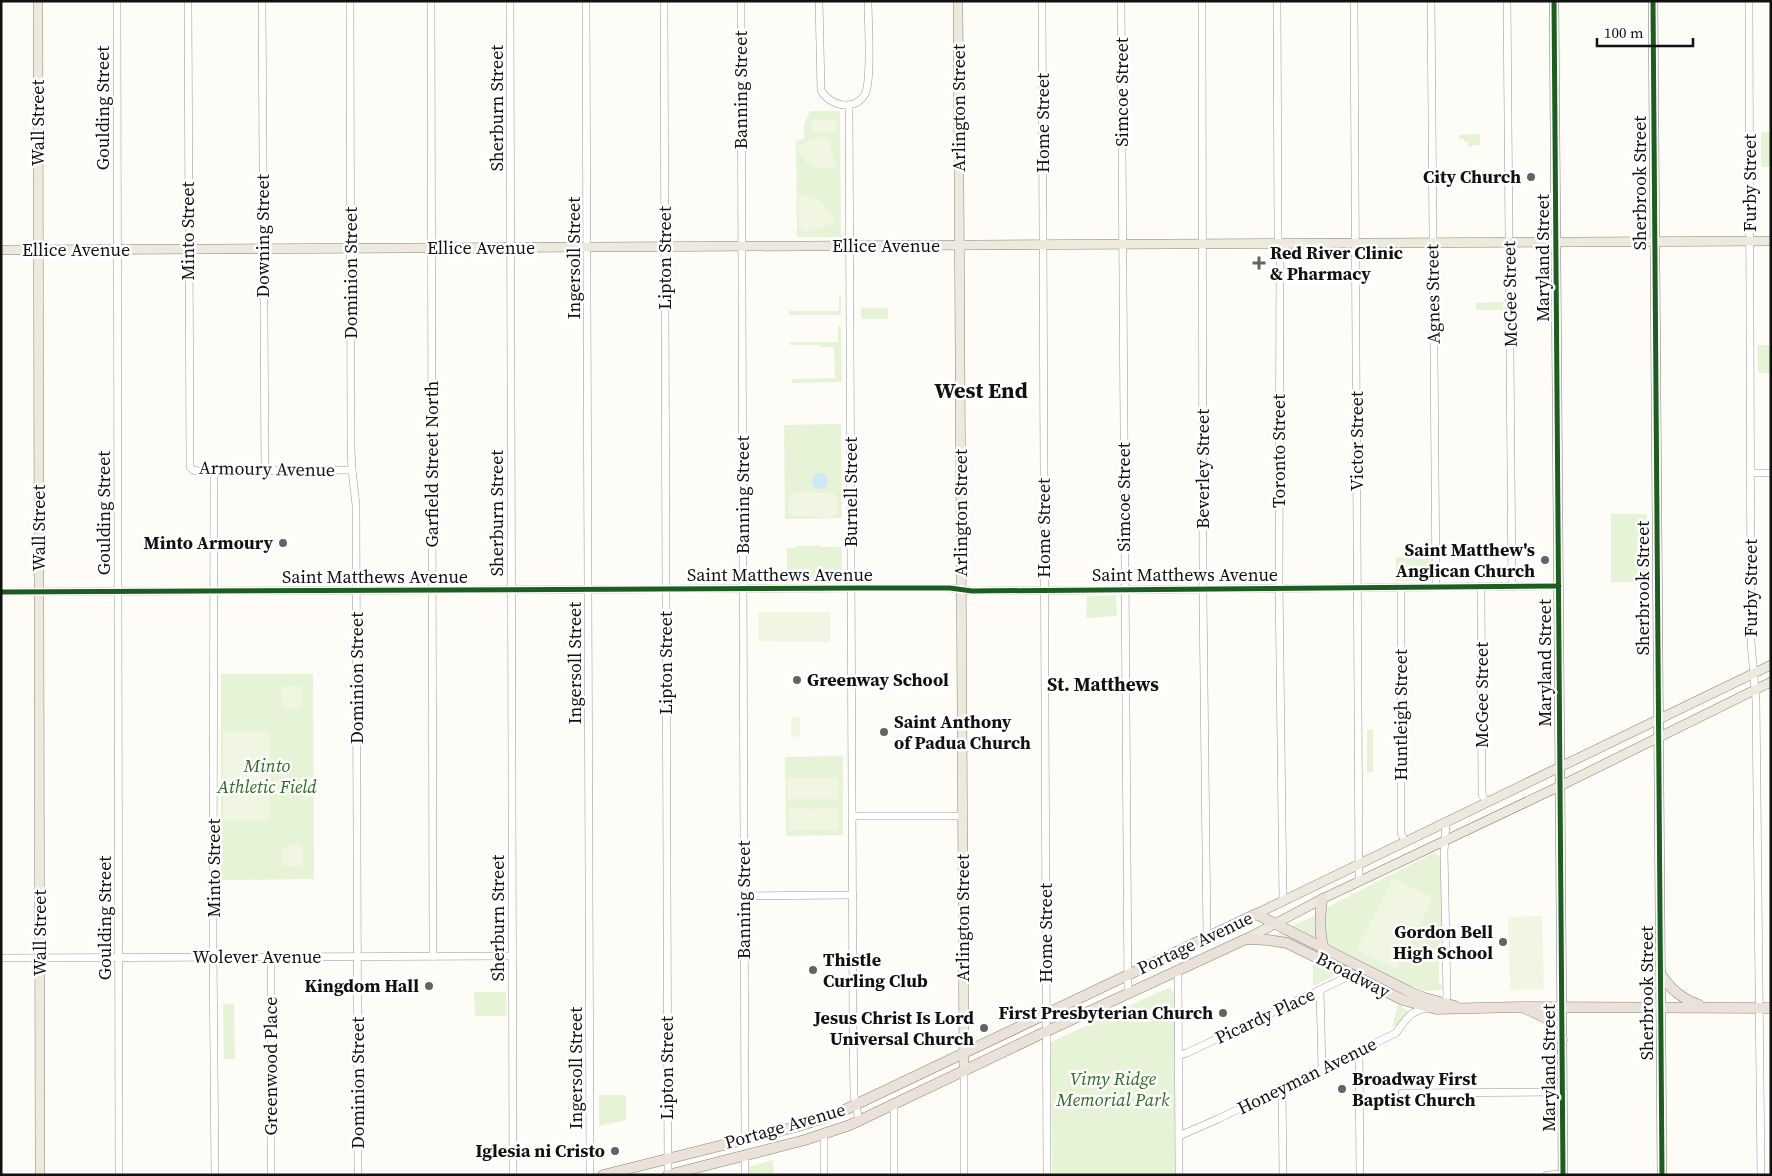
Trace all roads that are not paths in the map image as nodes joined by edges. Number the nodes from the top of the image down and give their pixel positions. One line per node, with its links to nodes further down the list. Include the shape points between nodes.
1 (38, 1): 46 (main road, Wall Street)
2 (117, 1): 47 (street, Goulding Street)
3 (188, 1): 48 (street, Minto Street)
4 (262, 1): 41 (street, Downing Street)
5 (350, 1): 44 (street, Dominion Street)
6 (431, 1): 42 (street, Garfield Street North)
7 (510, 1): 43 (street, Sherburn Street)
8 (586, 1): 38 (street, Ingersoll Street)
9 (664, 1): 39 (street, Lipton Street)
10 (741, 1): 40 (street, Banning Street)
11 (819, 1): 24 (street, via 821,90 833,103)
12 (868, 1): 24 (street, via 868,86 862,99)
13 (958, 1): 37 (main road, Arlington Street)
14 (1042, 1): 34 (street, Home Street)
15 (1121, 1): 35 (street, Simcoe Street)
16 (1202, 1): 31 (street, Beverley Street)
17 (1277, 1): 32 (street, Toronto Street)
18 (1354, 1): 33 (street, Victor Street)
19 (1431, 1): 29 (street, Agnes Street)
20 (1507, 1): 30 (street, McGee Street)
21 (1554, 1): 25 (main road, Maryland Street)
22 (1653, 1): 26 (main road, Sherbrook Street)
23 (1750, 1): 27 (street, Furby Street)
24 (849, 105): 36 (street, Burnell Street)
25 (1557, 242): 26 (main road, Ellice Avenue); 30 (main road, Ellice Avenue); 55 (main road, Maryland Street)
26 (1654, 242): 27 (main road, Ellice Avenue); 81 (main road, Sherbrook Street)
27 (1750, 242): 28 (main road, Ellice Avenue); 53 (street, Furby Street)
28 (1771, 242)
29 (1432, 243): 30 (main road, Ellice Avenue); 33 (main road, Ellice Avenue); 58 (street, Agnes Street)
30 (1510, 243): 60 (street, McGee Street)
31 (1202, 244): 32 (main road, Ellice Avenue); 35 (main road, Ellice Avenue); 62 (street, Beverley Street)
32 (1279, 244): 33 (main road, Ellice Avenue); 63 (street, Toronto Street)
33 (1356, 244): 56 (street, Victor Street)
34 (1043, 245): 35 (main road, Ellice Avenue); 37 (main road, Ellice Avenue); 70 (street, Home Street)
35 (1123, 245): 65 (street, Simcoe Street)
36 (849, 246): 37 (main road, Ellice Avenue); 40 (main road, Ellice Avenue); 61 (street, Burnell Street)
37 (960, 246): 69 (main road, Arlington Street)
38 (588, 247): 39 (main road, Ellice Avenue); 43 (main road, Ellice Avenue); 67 (street, Ingersoll Street)
39 (665, 247): 40 (main road, Ellice Avenue); 68 (street, Lipton Street)
40 (742, 247): 64 (street, Banning Street)
41 (263, 248): 44 (main road, Ellice Avenue); 48 (main road, Ellice Avenue); 51 (street, Downing Street)
42 (432, 248): 43 (main road, Ellice Avenue); 44 (main road, Ellice Avenue); 74 (street, Garfield Street North)
43 (511, 248): 66 (street, Sherburn Street)
44 (350, 249): 50 (street, Dominion Street)
45 (1, 250): 46 (main road, Ellice Avenue)
46 (38, 250): 47 (main road, Ellice Avenue); 76 (main road, Wall Street)
47 (118, 250): 48 (main road, Ellice Avenue); 71 (street, Goulding Street)
48 (188, 250): 49 (street, Minto Street)
49 (189, 461): 52 (street, Armoury Avenue, via 192,470)
50 (352, 470): 51 (street, Armoury Avenue); 73 (street, Dominion Street, via 356,505)
51 (265, 471): 52 (street, Armoury Avenue)
52 (214, 472): 72 (street, Minto Street)
53 (1750, 473): 54 (street); 78 (street, Furby Street)
54 (1771, 473)
55 (1559, 586): 60 (street, Saint Matthews Avenue); 83 (main road, Maryland Street)
56 (1358, 587): 57 (street, Saint Matthews Avenue); 63 (street, Saint Matthews Avenue); 91 (street, Victor Street)
57 (1401, 587): 58 (street, Saint Matthews Avenue); 90 (street, Huntleigh Street, via 1401,833)
58 (1436, 587): 59 (street, Saint Matthews Avenue)
59 (1481, 587): 60 (street, Saint Matthews Avenue); 85 (street, McGee Street, via 1482,794)
60 (1512, 587)
61 (852, 588): 64 (street, Saint Matthews Avenue); 69 (street, Saint Matthews Avenue); 86 (street, Burnell Street)
62 (1203, 588): 63 (street, Saint Matthews Avenue); 65 (street, Saint Matthews Avenue); 99 (street, Beverley Street)
63 (1279, 588): 96 (street, Toronto Street)
64 (744, 589): 68 (street, Saint Matthews Avenue); 94 (street, Banning Street)
65 (1124, 589): 70 (street, Saint Matthews Avenue); 112 (street, Simcoe Street)
66 (511, 590): 67 (street, Saint Matthews Avenue); 74 (street, Saint Matthews Avenue); 104 (street, Sherburn Street)
67 (588, 590): 68 (street, Saint Matthews Avenue); 150 (street, Ingersoll Street)
68 (665, 590): 143 (street, Lipton Street)
69 (961, 590): 70 (street, Saint Matthews Avenue); 87 (main road, Arlington Street)
70 (1045, 590): 125 (street, Home Street)
71 (118, 591): 72 (street, Saint Matthews Avenue); 76 (street, Saint Matthews Avenue); 105 (street, Goulding Street)
72 (214, 591): 73 (street, Saint Matthews Avenue); 106 (street, Minto Street)
73 (357, 591): 74 (street, Saint Matthews Avenue); 102 (street, Dominion Street)
74 (432, 591): 103 (street, Garfield Street North)
75 (1, 592): 76 (street, Saint Matthews Avenue)
76 (39, 592): 109 (main road, Wall Street)
77 (1771, 665): 78 (main road, Portage Avenue)
78 (1753, 674): 80 (street, Furby Street); 81 (main road, Portage Avenue)
79 (1771, 682): 80 (main road, Portage Avenue)
80 (1755, 690): 82 (main road, Portage Avenue); 123 (street, Furby Street)
81 (1658, 720): 82 (main road, Sherbrook Street); 83 (main road, Portage Avenue)
82 (1659, 737): 84 (main road, Portage Avenue); 111 (main road, Sherbrook Street)
83 (1560, 768): 84 (main road, Maryland Street); 85 (main road, Portage Avenue)
84 (1560, 786): 89 (main road, Portage Avenue); 121 (main road, Maryland Street)
85 (1486, 803): 88 (main road, Portage Avenue)
86 (853, 816): 87 (street); 93 (street, Burnell Street)
87 (963, 816): 129 (main road, Arlington Street)
88 (1446, 822): 89 (street); 90 (main road, Portage Avenue)
89 (1444, 841): 92 (main road, Portage Avenue); 116 (street)
90 (1405, 842): 91 (main road, Portage Avenue)
91 (1359, 864): 92 (street, Victor Street); 96 (main road, Portage Avenue)
92 (1359, 882): 95 (main road, Portage Avenue)
93 (853, 895): 94 (street); 137 (street, Burnell Street)
94 (744, 896): 141 (street, Banning Street)
95 (1322, 900): 98 (main road, Portage Avenue); 101 (highway)
96 (1283, 901): 97 (main road, Portage Avenue)
97 (1256, 914): 98 (highway, Broadway); 99 (highway, Portage Avenue)
98 (1275, 924): 100 (main road, Portage Avenue); 101 (highway, Broadway)
99 (1206, 937): 112 (highway, Portage Avenue)
100 (1246, 940): 110 (highway, Portage Avenue); 113 (highway, Broadway, via 1287,943)
101 (1324, 949): 116 (highway, Broadway, via 1410,992)
102 (357, 956): 103 (street, Wolever Avenue); 107 (street, Wolever Avenue); 148 (street, Dominion Street)
103 (433, 956): 104 (street, Wolever Avenue)
104 (512, 956): 149 (street, Sherburn Street)
105 (118, 957): 106 (street, Wolever Avenue); 109 (street, Wolever Avenue); 145 (street, Goulding Street)
106 (214, 957): 107 (street, Wolever Avenue); 146 (street, Minto Street)
107 (271, 957): 147 (street, Greenwood Place)
108 (1, 958): 109 (street, Wolever Avenue)
109 (40, 958): 144 (main road, Wall Street)
110 (1178, 969): 115 (highway, Portage Avenue); 130 (street)
111 (1660, 973): 119 (main road, Sherbrook Street); 122 (highway, via 1677,994)
112 (1127, 975): 115 (street, Simcoe Street); 125 (highway, Portage Avenue)
113 (1350, 975): 114 (street, Picardy Place); 120 (highway, Broadway)
114 (1320, 990): 130 (street, Picardy Place); 131 (street)
115 (1128, 993): 126 (highway, Portage Avenue)
116 (1445, 1003): 117 (highway, Broadway)
117 (1461, 1007): 118 (highway, Broadway); 120 (highway, Broadway, via 1446,1010)
118 (1520, 1007): 121 (highway, Broadway); 127 (highway, via 1551,1021)
119 (1661, 1007): 121 (highway, Broadway); 122 (highway, Broadway); 163 (main road, Sherbrook Street)
120 (1428, 1008): 128 (street, Honeyman Avenue, via 1413,1013 1396,1033)
121 (1562, 1008): 127 (main road, Maryland Street)
122 (1707, 1008): 123 (highway, Broadway)
123 (1759, 1008): 124 (highway, Broadway); 164 (street, Furby Street)
124 (1771, 1008)
125 (1047, 1015): 126 (street, Home Street); 129 (highway, Portage Avenue)
126 (1047, 1031): 132 (highway, Portage Avenue); 157 (street, Home Street)
127 (1562, 1040): 134 (main road, Maryland Street)
128 (1359, 1050): 131 (street, Honeyman Avenue); 160 (street)
129 (964, 1053): 132 (main road, Arlington Street); 137 (highway, Portage Avenue)
130 (1179, 1055): 140 (street)
131 (1322, 1068): 133 (street, Honeyman Avenue)
132 (964, 1071): 136 (highway, Portage Avenue); 156 (street, Arlington Street)
133 (1282, 1087): 140 (street, Honeyman Avenue); 159 (street)
134 (1563, 1092): 135 (street); 162 (main road, Maryland Street)
135 (1402, 1093)
136 (894, 1105): 138 (highway, Portage Avenue); 155 (street)
137 (855, 1106): 138 (street, Burnell Street); 141 (highway, Portage Avenue, via 812,1122)
138 (859, 1121): 139 (highway, Portage Avenue)
139 (824, 1134): 142 (highway, Portage Avenue); 154 (street)
140 (1178, 1136): 158 (street)
141 (745, 1139): 143 (highway, Portage Avenue)
142 (745, 1155): 152 (highway, Portage Avenue); 153 (street)
143 (667, 1159): 151 (highway, Portage Avenue); 152 (street, Lipton Street)
144 (40, 1175)
145 (119, 1175)
146 (215, 1175)
147 (271, 1175)
148 (358, 1175)
149 (513, 1175)
150 (590, 1175)
151 (603, 1175)
152 (668, 1175)
153 (745, 1175)
154 (824, 1175)
155 (894, 1175)
156 (964, 1175)
157 (1047, 1175)
158 (1179, 1175)
159 (1282, 1175)
160 (1360, 1175)
161 (1547, 1175): 162 (street)
162 (1563, 1175)
163 (1662, 1175)
164 (1761, 1175)

